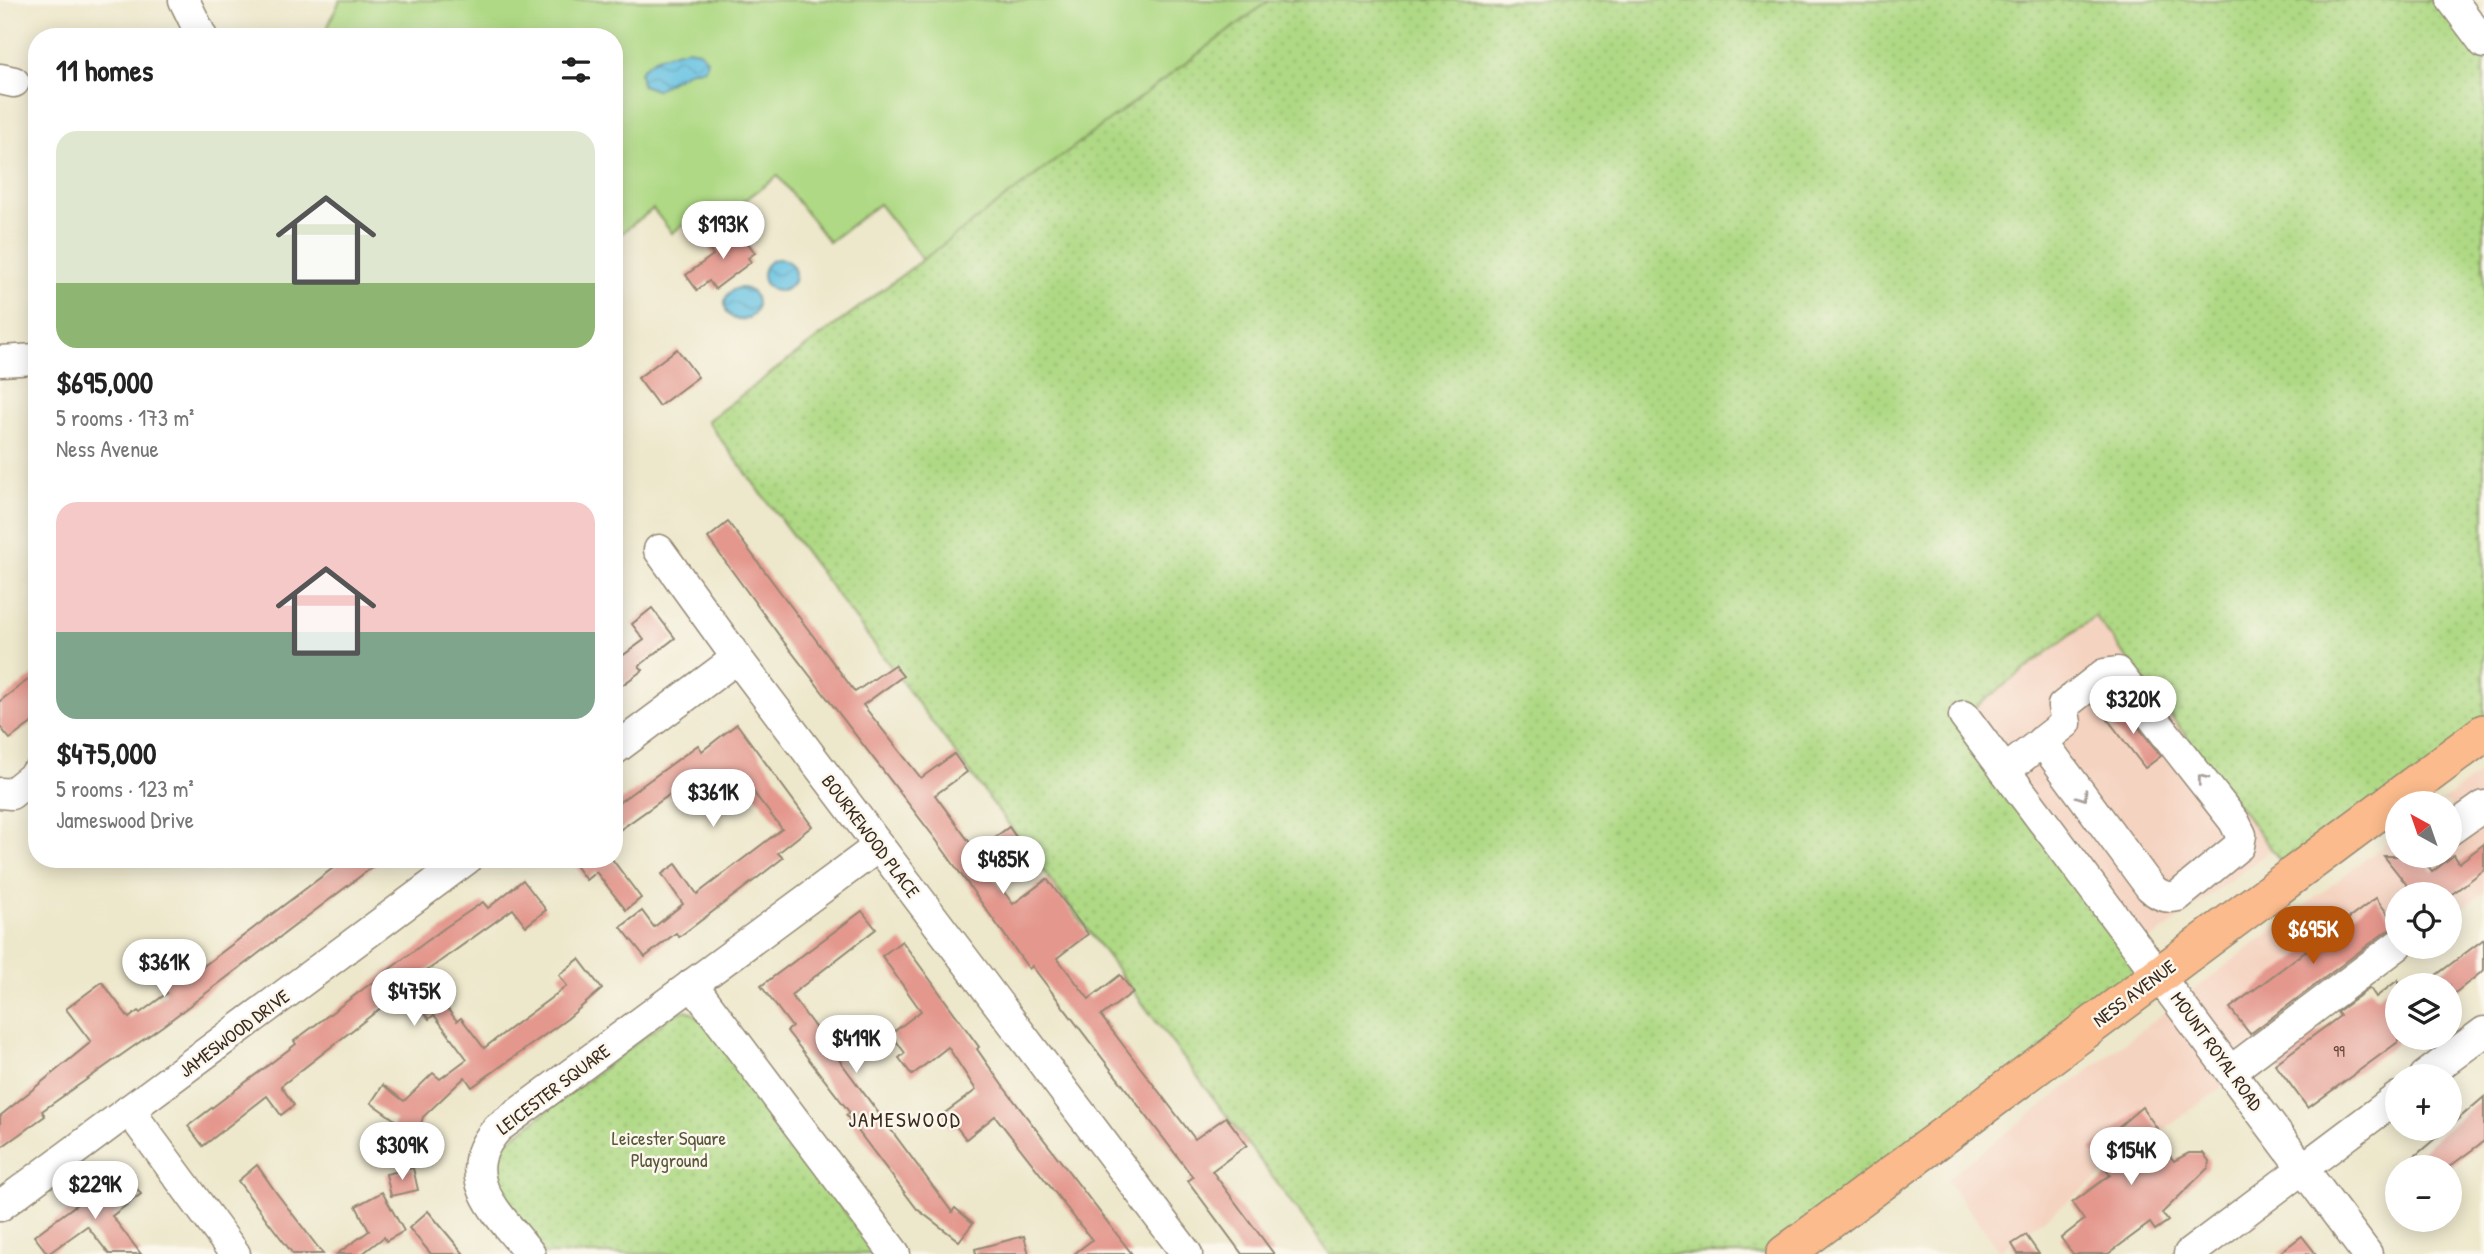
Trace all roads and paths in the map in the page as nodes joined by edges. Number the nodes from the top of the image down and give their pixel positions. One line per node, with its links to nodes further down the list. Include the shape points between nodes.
1 (184, 0): 3 (street)
2 (2452, 0): 4 (street)
3 (198, 28)
4 (2484, 43)
5 (28, 359): 6 (street)
6 (0, 361)
7 (659, 550): 8 (street, BOURKEWOOD PLACE)
8 (737, 658): 12 (street); 20 (street, BOURKEWOOD PLACE)
9 (1964, 716): 13 (street, MOUNT ROYAL ROAD)
10 (2484, 733): 15 (main road, NESS AVENUE)
11 (2042, 741): 11 (street, one-way to 11, via 2160,895 2178,896 2239,846 2241,835 2234,821 2114,671 2063,706 2066,723); 13 (street)
12 (623, 743)
13 (2005, 771): 23 (street, MOUNT ROYAL ROAD, via 2137,950)
14 (28, 781): 16 (street, via 11,794)
15 (2425, 791)
16 (1, 794)
17 (2484, 806): 19 (street)
18 (2385, 820): 23 (main road, NESS AVENUE)
19 (2462, 822)
20 (879, 846): 24 (street, LEICESTER SQUARE); 35 (street, BOURKEWOOD PLACE)
21 (455, 868): 29 (street, JAMESWOOD DRIVE)
22 (2385, 955): 27 (street)
23 (2160, 974): 27 (street, MOUNT ROYAL ROAD); 36 (main road, NESS AVENUE)
24 (692, 984): 33 (street, LEICESTER SQUARE, via 498,1128 486,1142 477,1168 479,1183); 34 (street)
25 (2484, 1032): 26 (street)
26 (2441, 1064)
27 (2232, 1070): 30 (street, MOUNT ROYAL ROAD)
28 (2385, 1107): 30 (street)
29 (129, 1110): 31 (street, JAMESWOOD DRIVE); 32 (street)
30 (2303, 1168): 37 (street); 38 (street, MOUNT ROYAL ROAD)
31 (0, 1206)
32 (235, 1254)
33 (530, 1254)
34 (895, 1254)
35 (1187, 1254)
36 (1785, 1254)
37 (2189, 1254)
38 (2367, 1254)

